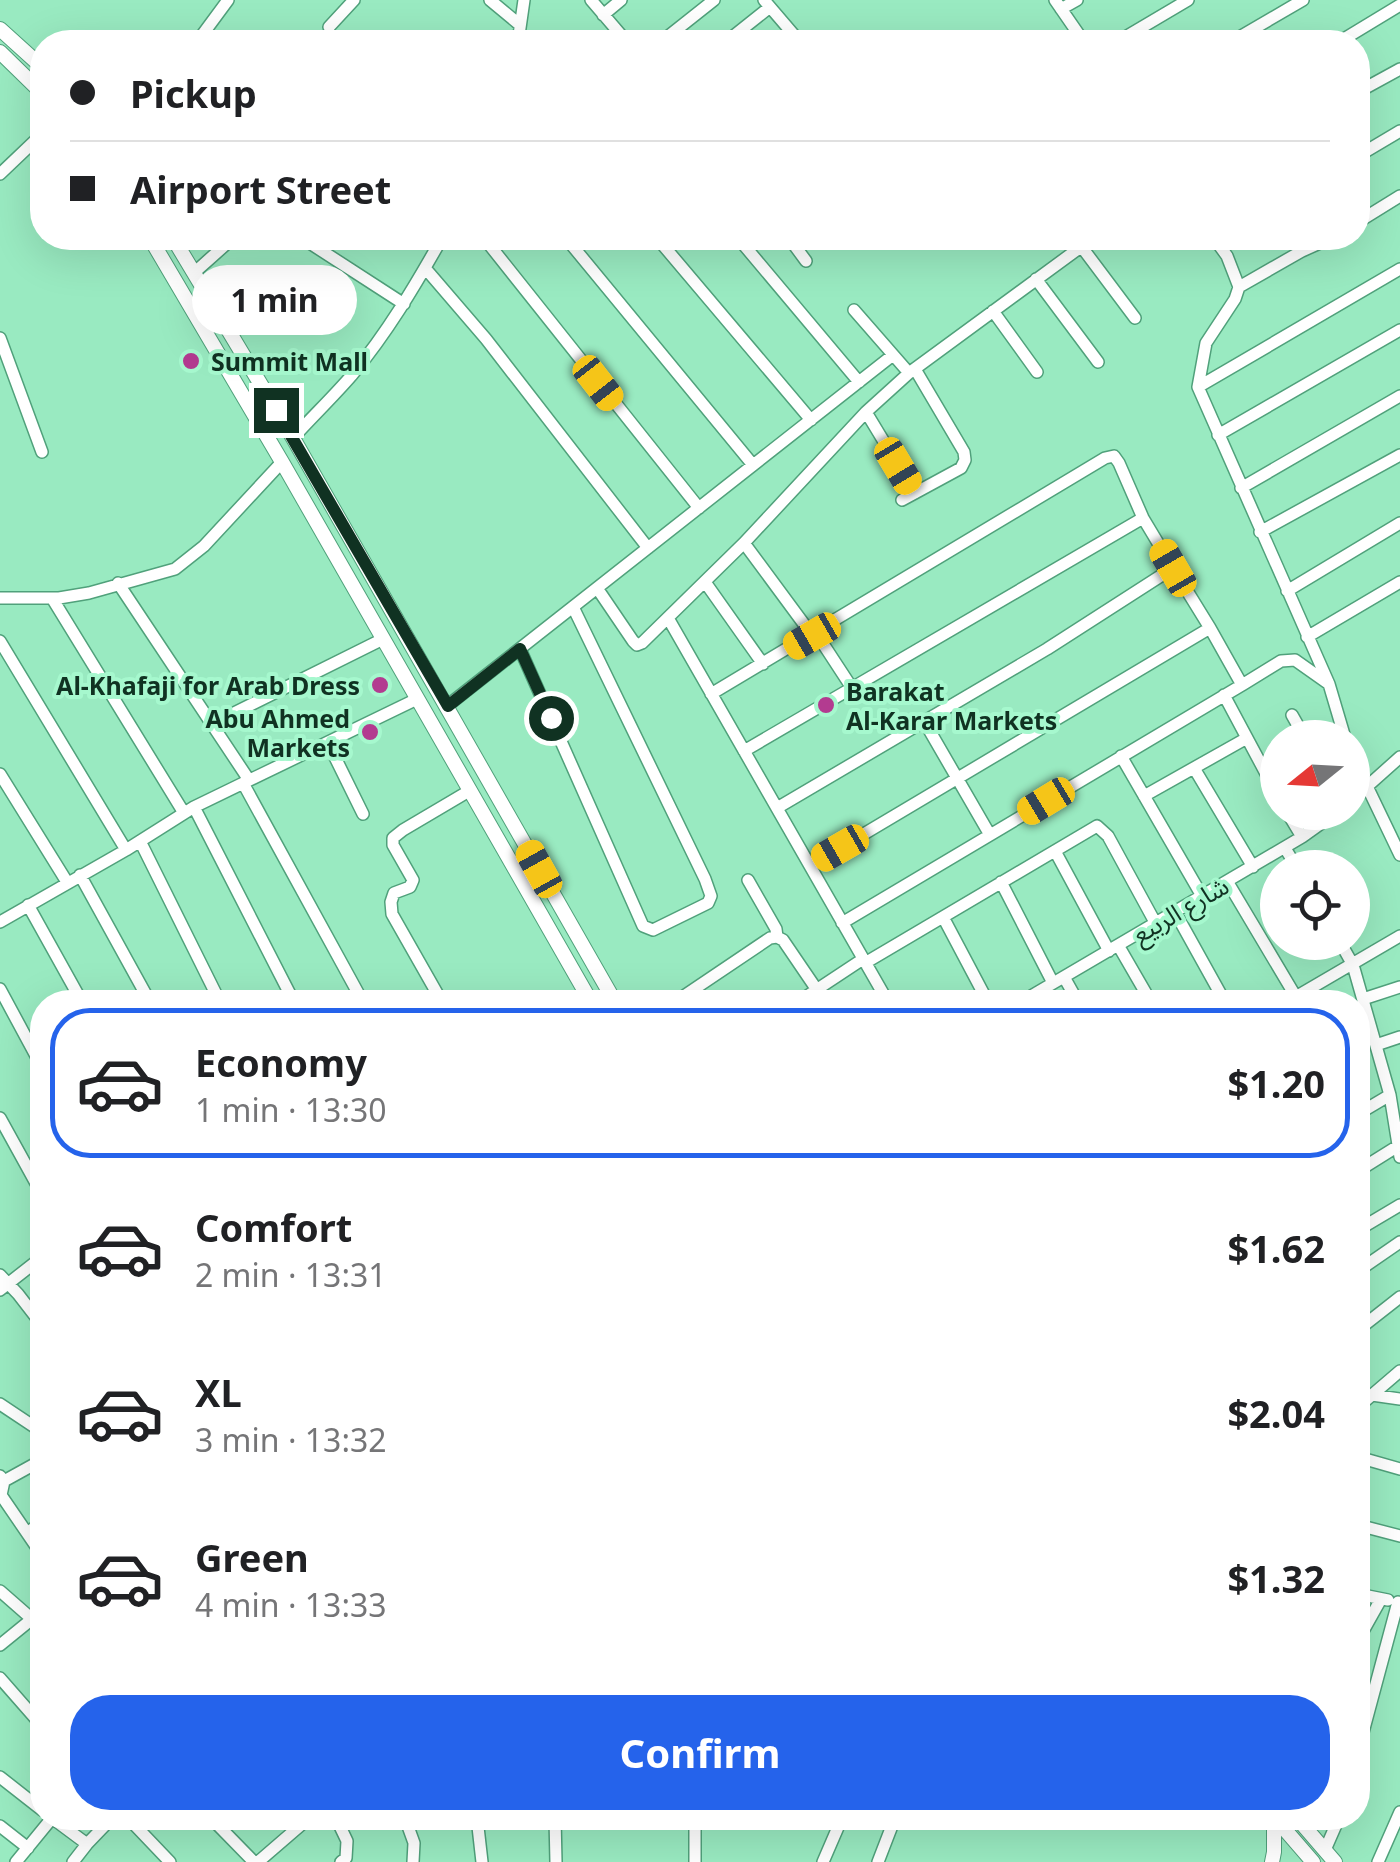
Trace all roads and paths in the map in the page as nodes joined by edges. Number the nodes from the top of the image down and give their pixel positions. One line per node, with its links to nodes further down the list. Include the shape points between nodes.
1 (228, 0): 18 (street)
2 (354, 0): 16 (street)
3 (490, 0): 15 (street)
4 (524, 0): 15 (street)
5 (591, 0): 14 (street)
6 (620, 0): 14 (street)
7 (714, 0): 21 (street)
8 (1076, 0): 12 (street)
9 (1188, 0): 25 (street)
10 (1303, 0): 26 (street)
11 (767, 3): 22 (street); 23 (street)
12 (1058, 5): 24 (street)
13 (1400, 5): 27 (street)
14 (604, 15): 20 (street)
15 (520, 26): 19 (street)
16 (329, 27)
17 (0, 29): 29 (main road)
18 (207, 30)
19 (520, 30)
20 (616, 30)
21 (676, 30)
22 (739, 30)
23 (790, 30)
24 (1076, 30)
25 (1137, 30)
26 (1252, 30)
27 (1358, 30)
28 (0, 52): 31 (main road)
29 (30, 56)
30 (1400, 69): 32 (street)
31 (30, 81)
32 (1370, 85)
33 (1400, 131): 35 (street)
34 (30, 145): 36 (street)
35 (1370, 149)
36 (0, 174)
37 (1400, 196): 38 (street)
38 (1370, 215)
39 (157, 250): 78 (main road)
40 (181, 250): 56 (main road)
41 (220, 250): 56 (street)
42 (321, 250): 59 (street)
43 (435, 250): 54 (street)
44 (494, 250): 83 (street)
45 (576, 250): 79 (street)
46 (667, 250): 73 (street)
47 (748, 250): 69 (street)
48 (799, 250): 53 (street)
49 (1076, 250): 57 (street)
50 (1084, 250): 62 (street)
51 (1224, 250): 58 (street)
52 (1309, 250): 58 (street)
53 (806, 261)
54 (425, 268): 59 (street); 88 (street)
55 (1400, 269): 70 (street)
56 (195, 272): 75 (main road)
57 (1036, 279): 61 (street); 66 (street)
58 (1240, 287): 70 (street, via 1206,343)
59 (404, 304): 75 (street, via 351,376)
60 (854, 310): 65 (street)
61 (993, 311): 67 (street); 68 (street)
62 (1135, 318)
63 (1400, 330): 74 (street)
64 (0, 341): 76 (street)
65 (892, 355): 67 (street); 69 (street)
66 (1098, 362)
67 (912, 371): 72 (street); 81 (street, via 965,460)
68 (1037, 372)
69 (859, 382): 73 (street)
70 (1198, 387): 74 (street)
71 (1400, 396): 80 (street)
72 (866, 412): 81 (street); 87 (street)
73 (811, 420): 79 (street)
74 (1218, 436): 80 (street)
75 (293, 438): 112 (main road)
76 (42, 452)
77 (1400, 455): 86 (street)
78 (282, 462): 92 (street, via 175,569); 102 (main road)
79 (753, 465): 83 (street)
80 (1241, 488): 86 (street)
81 (915, 493): 82 (street)
82 (902, 500)
83 (699, 508): 88 (street)
84 (1143, 518): 89 (street); 100 (street, via 1120,464 1114,456 1105,458); 108 (street)
85 (1400, 523): 94 (street)
86 (1260, 532): 94 (street)
87 (744, 543): 90 (street); 100 (street)
88 (648, 548): 93 (street)
89 (1173, 568): 99 (street); 116 (street)
90 (704, 582): 98 (street); 105 (street)
91 (1400, 582): 101 (street)
92 (118, 583): 96 (street); 117 (street)
93 (597, 588): 97 (street); 98 (street, via 637,645)
94 (1286, 591): 101 (street)
95 (0, 598): 96 (street)
96 (52, 598): 133 (street)
97 (573, 607): 104 (street); 104 (street, via 705,879 708,903 664,926 643,926)
98 (668, 618): 109 (street)
99 (1210, 628): 107 (street); 126 (street)
100 (814, 634): 105 (street); 108 (street)
101 (1307, 636): 106 (street)
102 (383, 639): 111 (main road); 117 (street)
103 (0, 640): 141 (street)
104 (520, 649): 112 (street)
105 (763, 664): 109 (street)
106 (1329, 684): 107 (street, via 1289,659); 115 (street)
107 (1242, 685): 110 (street)
108 (852, 688): 120 (street)
109 (711, 694): 120 (street)
110 (1224, 695): 118 (street); 121 (street)
111 (417, 699): 119 (street); 130 (main road)
112 (448, 706): 158 (main road)
113 (1292, 715): 114 (street)
114 (1295, 720)
115 (1340, 720)
116 (924, 721): 126 (street); 132 (street)
117 (212, 724): 127 (street)
118 (1246, 738): 123 (street); 124 (street)
119 (328, 743): 127 (street); 134 (street)
120 (744, 751): 132 (street)
121 (1121, 756): 131 (street); 137 (street)
122 (1400, 757): 128 (street)
123 (1260, 763)
124 (1194, 768): 131 (street); 145 (street)
125 (0, 774): 148 (street)
126 (958, 780): 137 (street); 144 (street)
127 (246, 782): 133 (street); 175 (street)
128 (1370, 786)
129 (1370, 789): 143 (street)
130 (469, 791): 161 (main road); 176 (street, via 393,838 412,880 394,893 392,914)
131 (1144, 796): 151 (street)
132 (777, 808): 144 (street)
133 (189, 810): 139 (street); 174 (street)
134 (362, 814)
135 (1297, 830): 138 (street)
136 (1313, 830): 138 (street, شارع الربيع)
137 (990, 834): 156 (street)
138 (1302, 838): 140 (street, شارع الربيع)
139 (140, 842): 141 (street); 173 (street)
140 (1285, 848): 145 (street, شارع الربيع)
141 (126, 850): 146 (street)
142 (1055, 850): 149 (street); 157 (street, via 1097,826); 162 (street)
143 (1400, 855)
144 (810, 866): 156 (street)
145 (1253, 866): 150 (street, شارع الربيع)
146 (80, 875): 148 (street); 172 (street)
147 (748, 880): 160 (street)
148 (67, 882): 152 (street)
149 (1001, 882): 154 (street); 168 (street)
150 (1227, 882): 151 (street, شارع الربيع); 187 (street)
151 (1202, 896): 153 (street, شارع الربيع)
152 (28, 905): 155 (street); 171 (street)
153 (1175, 912): 157 (street, شارع الربيع); 186 (street)
154 (942, 917): 164 (street); 182 (street)
155 (0, 922)
156 (842, 923): 164 (street)
157 (1156, 924): 162 (street, شارع الربيع)
158 (575, 934): 161 (main road); 166 (main road)
159 (1400, 936): 165 (street)
160 (777, 937): 179 (street); 180 (street)
161 (558, 946): 167 (main road)
162 (1114, 948): 168 (street, شارع الربيع); 185 (street)
163 (1350, 960): 165 (street)
164 (864, 961): 180 (street); 181 (street)
165 (1353, 965): 188 (street); 189 (street)
166 (594, 967): 167 (main road); 178 (main road)
167 (576, 977): 177 (main road)
168 (1058, 980): 183 (street, شارع الربيع); 184 (street)
169 (1400, 988): 190 (street)
170 (0, 990): 193 (street)
171 (75, 990)
172 (143, 990)
173 (214, 990)
174 (287, 990)
175 (357, 990)
176 (435, 990)
177 (584, 990)
178 (608, 990)
179 (692, 990)
180 (817, 990)
181 (881, 990)
182 (982, 990)
183 (1041, 990)
184 (1067, 990)
185 (1143, 990)
186 (1218, 990)
187 (1288, 990)
188 (1312, 990)
189 (1360, 990)
190 (1370, 997)
191 (1370, 1024): 194 (street)
192 (1400, 1037): 194 (street)
193 (30, 1044)
194 (1376, 1045): 195 (street)
195 (1394, 1099): 196 (street); 198 (street)
196 (1370, 1108)
197 (0, 1118): 200 (street)
198 (1399, 1151): 199 (street)
199 (1370, 1164)
200 (30, 1172)
201 (1400, 1205): 202 (street)
202 (1370, 1223)
203 (1400, 1242): 204 (street)
204 (1370, 1263)
205 (30, 1266): 206 (street)
206 (3, 1283): 208 (street)
207 (1400, 1298): 209 (street)
208 (30, 1312)
209 (1370, 1321)
210 (1400, 1371): 211 (street)
211 (1372, 1394): 212 (street)
212 (1400, 1400)
213 (0, 1404): 214 (street)
214 (30, 1424)
215 (1370, 1460): 217 (street)
216 (30, 1466): 218 (street)
217 (1400, 1469)
218 (2, 1479): 221 (street, via 1,1494)
219 (1370, 1528): 222 (street)
220 (30, 1530): 221 (street)
221 (27, 1532): 223 (street)
222 (1400, 1536)
223 (30, 1537)
224 (0, 1591): 228 (street)
225 (1370, 1597): 226 (street)
226 (1381, 1599): 227 (street); 229 (street)
227 (1399, 1602): 233 (street)
228 (30, 1612)
229 (1370, 1619)
230 (30, 1624): 231 (street)
231 (0, 1645)
232 (0, 1678): 234 (street)
233 (1370, 1708)
234 (30, 1712)
235 (0, 1776): 236 (street)
236 (30, 1800)
237 (1400, 1812): 272 (street)
238 (0, 1826): 257 (street)
239 (42, 1830): 257 (street)
240 (68, 1830): 256 (street)
241 (100, 1830): 256 (street)
242 (139, 1830): 262 (street)
243 (223, 1830): 263 (street)
244 (294, 1830): 263 (street)
245 (342, 1830): 259 (street)
246 (410, 1830): 264 (street)
247 (478, 1830): 265 (street)
248 (555, 1830): 266 (street)
249 (695, 1830): 267 (street)
250 (837, 1830): 268 (street)
251 (890, 1830): 269 (street)
252 (1275, 1830): 270 (main road)
253 (1285, 1830): 271 (main road)
254 (1307, 1830): 258 (main road)
255 (1336, 1830): 258 (street)
256 (86, 1844): 261 (street)
257 (28, 1848): 260 (street)
258 (1330, 1856)
259 (346, 1861)
260 (16, 1862)
261 (73, 1862)
262 (170, 1862)
263 (254, 1862)
264 (413, 1862)
265 (482, 1862)
266 (556, 1862)
267 (695, 1862)
268 (824, 1862)
269 (878, 1862)
270 (1272, 1862)
271 (1313, 1862)
272 (1378, 1862)

